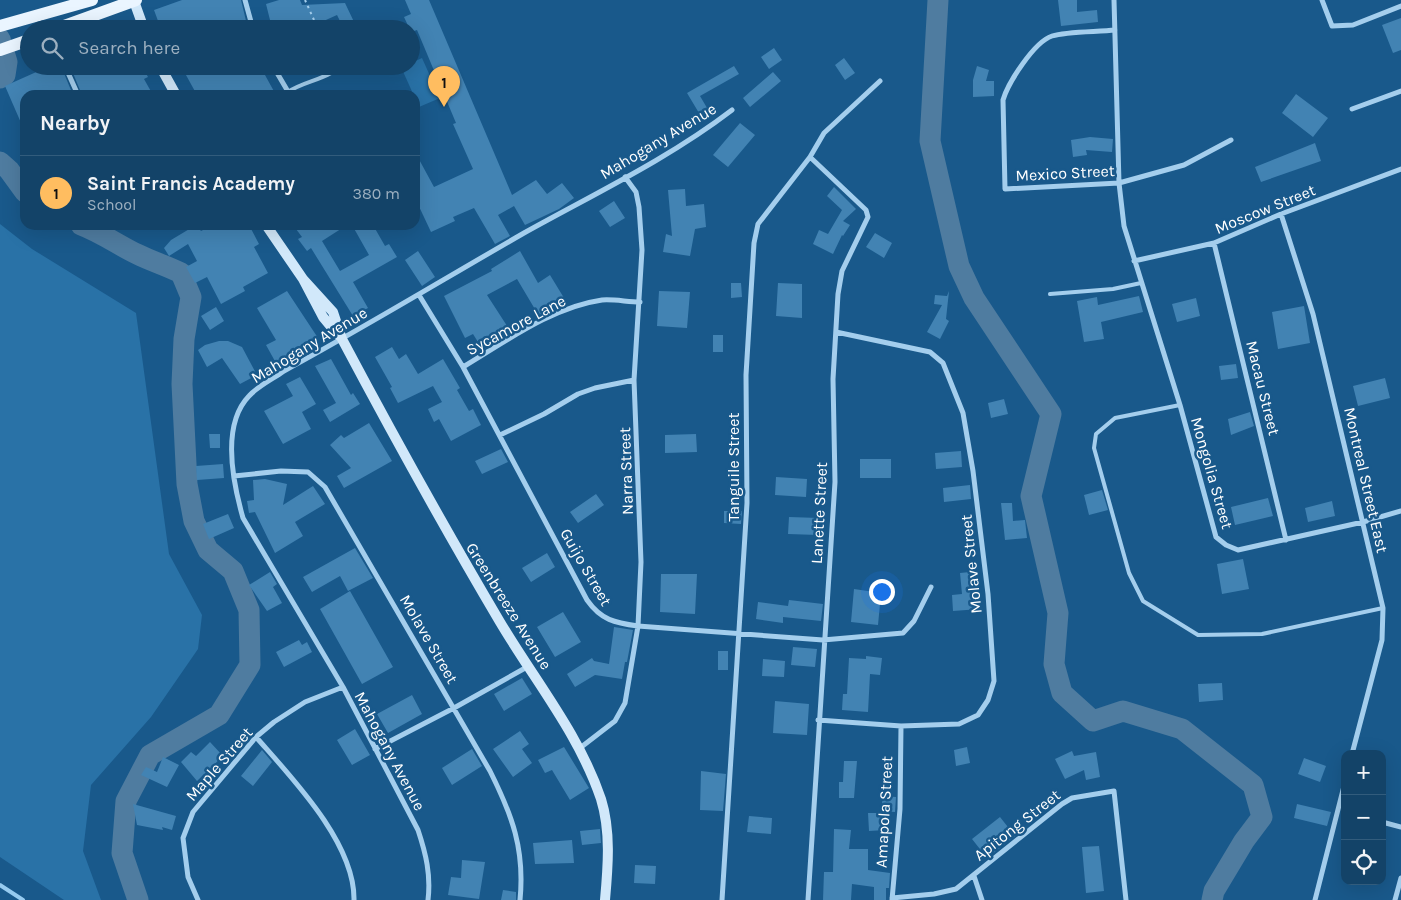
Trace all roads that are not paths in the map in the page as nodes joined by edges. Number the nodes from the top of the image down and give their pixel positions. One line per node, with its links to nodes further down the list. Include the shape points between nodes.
1 (89, 0): 10 (main road)
2 (135, 0): 7 (main road); 8 (street)
3 (245, 0): 9 (street)
4 (1114, 0): 11 (street, Mongolia Street)
5 (1322, 0): 6 (street, via 1332,26 1354,25)
6 (1401, 6)
7 (81, 20)
8 (141, 20)
9 (251, 20)
10 (0, 26)
11 (1114, 30): 30 (street, Mongolia Street); 30 (street, Mexico Street, via 1051,36 1038,46 1007,87 1003,100 1005,189)
12 (20, 43): 13 (main road)
13 (0, 50)
14 (69, 75): 19 (street)
15 (165, 75): 20 (street)
16 (278, 75): 21 (street)
17 (328, 75): 22 (lane)
18 (880, 81): 27 (street, Tanguile Street, via 824,133)
19 (76, 90)
20 (173, 90)
21 (287, 90)
22 (292, 90)
23 (1401, 91): 24 (street)
24 (1352, 109)
25 (732, 110): 29 (street, Mahogany Avenue, via 706,130)
26 (1231, 140): 30 (street, Mexico Street, via 1184,165)
27 (810, 157): 39 (street, Lanette Street, via 866,210 868,217 842,272); 52 (street, Tanguile Street, via 758,224 754,243 746,375 747,503)
28 (1401, 169): 31 (street, Moscow Street)
29 (625, 177): 37 (street, Mahogany Avenue); 38 (street, Narra Street, via 636,192 639,207 642,250)
30 (1119, 183): 34 (street, Mongolia Street, via 1124,226)
31 (1281, 214): 33 (street, Moscow Street); 47 (street, Montreal Street East, via 1313,314)
32 (269, 230): 40 (street, Greenbreeze Avenue, via 303,279 317,307)
33 (1214, 243): 34 (street, Moscow Street); 48 (street, Macau Street)
34 (1134, 261): 35 (street, Mongolia Street)
35 (1141, 283): 36 (lane, via 1113,289); 43 (street, Mongolia Street)
36 (1050, 294)
37 (419, 295): 40 (street, Mahogany Avenue); 41 (street, Guijo Street)
38 (640, 302): 41 (street, Sycamore Lane, via 603,300 574,307 519,333); 42 (street, Narra Street)
39 (836, 332): 53 (street, Lanette Street, via 833,379 835,482); 58 (street, Molave Street, via 930,352 943,363 962,413 973,472 988,594 994,681 988,700 978,715 959,724)
40 (342, 339): 45 (street, Mahogany Avenue, via 249,396 236,419 231,450); 54 (street, Greenbreeze Avenue, via 436,516)
41 (463, 367): 44 (street, Guijo Street)
42 (634, 380): 44 (street, via 578,394); 51 (street, Narra Street, via 641,562)
43 (1180, 405): 48 (street, Mongolia Street, via 1216,537 1238,550); 50 (lane, via 1115,418 1096,434 1094,448 1129,574 1143,601 1198,635 1262,634)
44 (500, 435): 51 (street, Guijo Street, via 594,609 609,621)
45 (234, 476): 55 (street, Mahogany Avenue, via 243,518); 56 (street, Molave Street, via 308,472 325,486)
46 (1401, 511): 47 (street, Mongolia Street)
47 (1363, 522): 48 (street, Mongolia Street); 50 (street, Montreal Street East)
48 (1286, 540)
49 (931, 587): 53 (street, Guijo Street, via 914,621 903,633)
50 (1383, 608): 62 (street, Montreal Street East, via 1382,640)
51 (638, 626): 52 (street, Guijo Street); 60 (street, Narra Street, via 625,703 615,721)
52 (740, 633): 53 (street, Guijo Street); 76 (street, Tanguile Street)
53 (824, 640): 57 (street, Lanette Street)
54 (527, 667): 56 (street); 60 (street, Greenbreeze Avenue)
55 (343, 687): 59 (street, Maple Street, via 305,702); 61 (street, Mahogany Avenue)
56 (454, 708): 61 (street); 74 (street, Molave Street, via 510,811 521,852)
57 (818, 720): 58 (street, Molave Street); 77 (street, Lanette Street)
58 (901, 726): 70 (street, Amapola Street, via 900,809)
59 (256, 737): 71 (street, Maple Street, via 194,812 183,838 188,877); 72 (street, via 313,802 350,868)
60 (580, 748): 75 (street, Greenbreeze Avenue, via 601,800 607,830)
61 (375, 749): 73 (street, Mahogany Avenue, via 420,837 430,881)
62 (1353, 750)
63 (1341, 795): 64 (street)
64 (1337, 810): 65 (street); 80 (street)
65 (1341, 811)
66 (1386, 823): 67 (street)
67 (1401, 827)
68 (974, 876): 70 (street, Apitong Street, via 949,890); 78 (street); 79 (street, Apitong Street, via 1062,804 1072,798 1114,791)
69 (1401, 878): 81 (street)
70 (892, 899)
71 (198, 900)
72 (354, 900)
73 (428, 900)
74 (520, 900)
75 (605, 900)
76 (722, 900)
77 (808, 900)
78 (982, 900)
79 (1126, 900)
80 (1315, 900)
81 (1395, 900)

